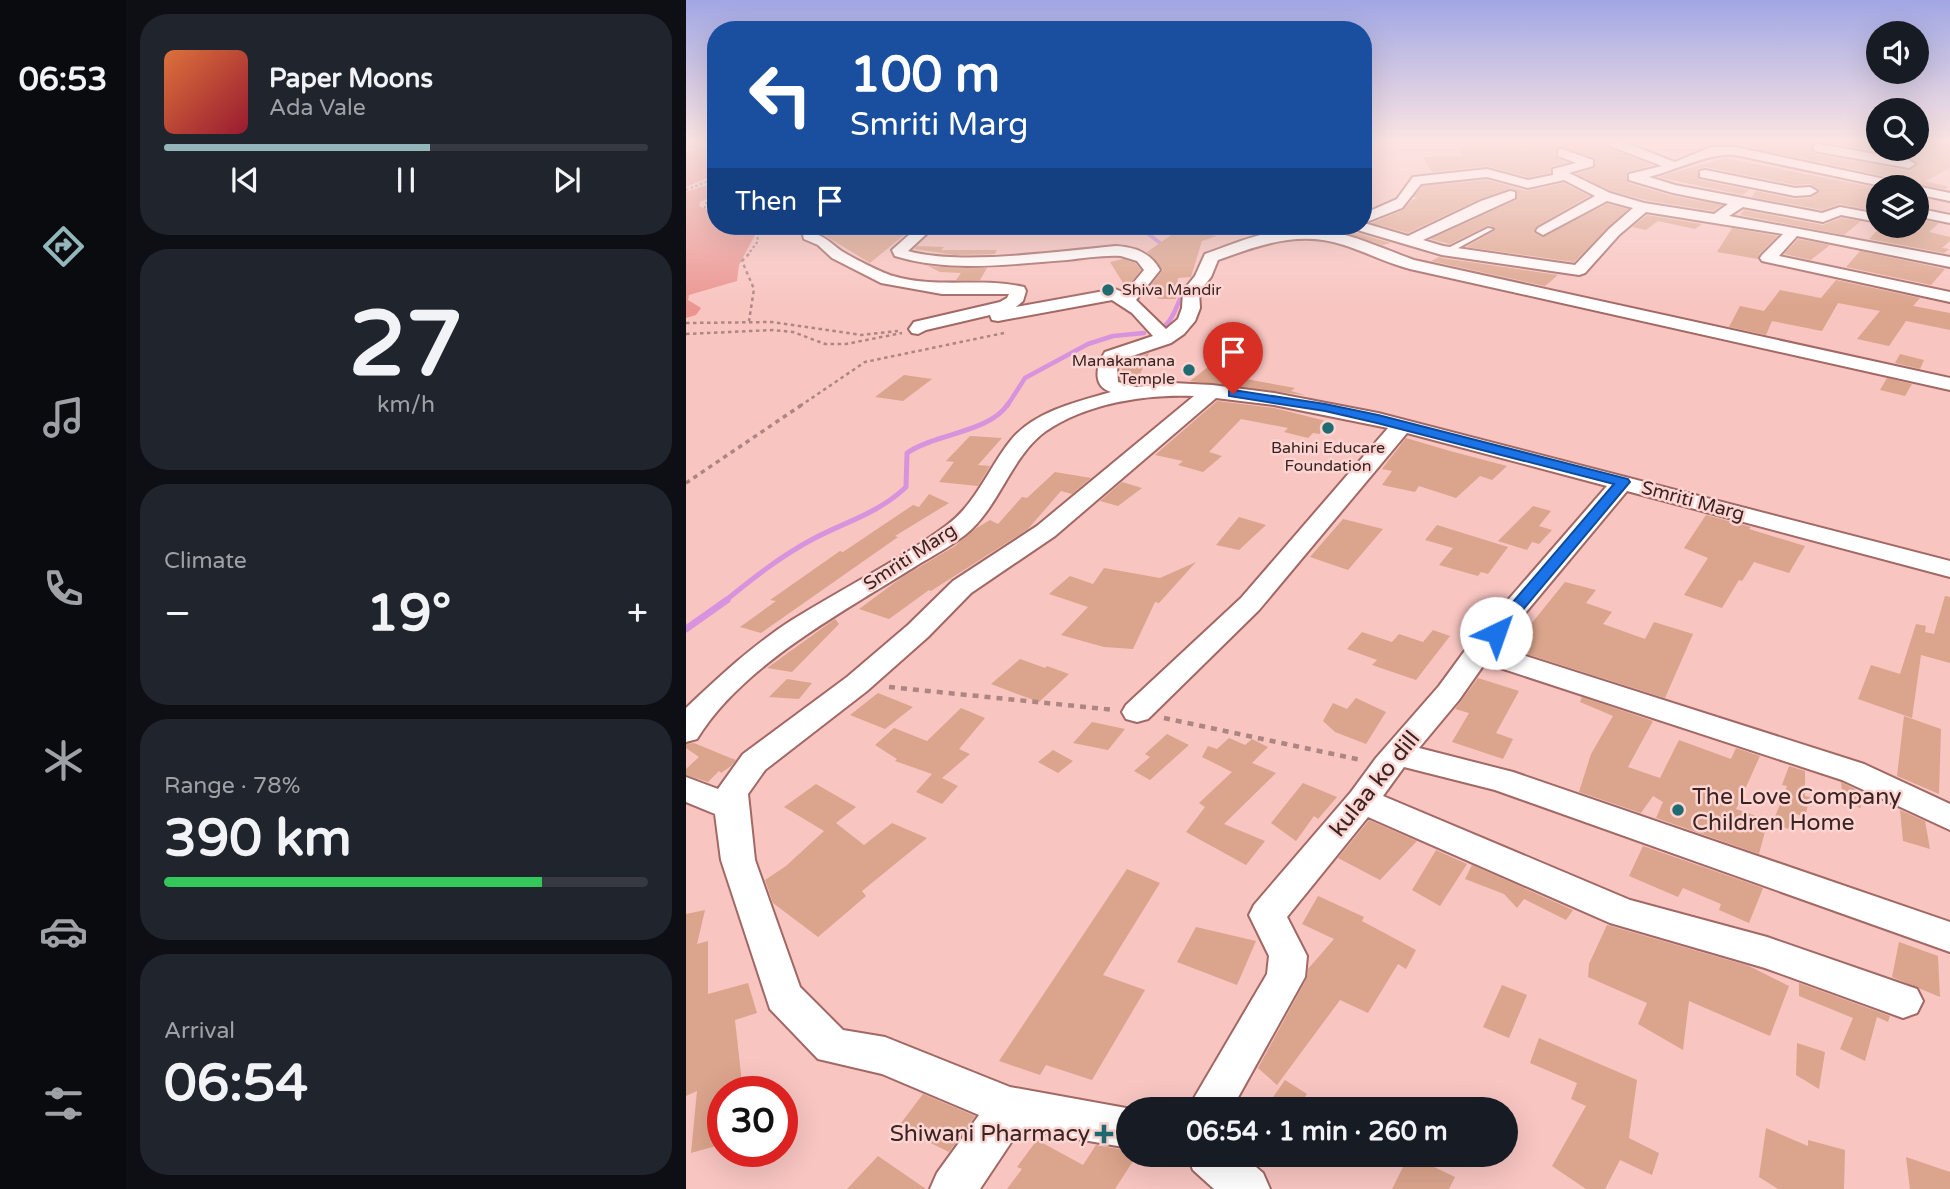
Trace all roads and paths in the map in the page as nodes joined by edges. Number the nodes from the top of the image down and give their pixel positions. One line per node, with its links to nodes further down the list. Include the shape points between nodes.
1 (1406, 195): 10 (street)
2 (1509, 195): 25 (street)
3 (1602, 195): 27 (street)
4 (1630, 195): 9 (street)
5 (1706, 195): 7 (street)
6 (1835, 195): 8 (street)
7 (1740, 202): 12 (street, via 1823,218 1840,211); 13 (street)
8 (1866, 202)
9 (1643, 207): 13 (street); 27 (street, via 1579,270)
10 (1372, 215)
11 (1929, 215): 14 (street)
12 (1866, 216)
13 (1716, 219): 18 (street)
14 (1950, 219)
15 (1929, 228): 19 (street)
16 (1490, 229): 26 (lane)
17 (1372, 230): 25 (street)
18 (1794, 231): 28 (street); 30 (street, via 1768,258)
19 (1950, 232)
20 (760, 235): 32 (path, via 743,261 754,289)
21 (809, 235): 34 (street, via 837,256 887,280 942,289 1018,291 1015,301 1006,306 936,321)
22 (918, 235): 31 (street, via 900,253 967,260 1133,253 1152,270)
23 (1289, 235): 37 (street, via 1211,257 1191,291 1193,303 1187,322)
24 (1323, 235): 29 (street)
25 (1409, 242): 26 (street)
26 (1444, 251): 27 (street); 29 (street)
27 (1520, 262)
28 (1950, 262)
29 (1410, 264): 38 (street)
30 (1950, 298)
31 (1127, 300): 34 (street, via 1108,294); 37 (street)
32 (749, 321): 33 (path); 34 (path, via 861,335)
33 (686, 323)
34 (918, 330): 36 (path, via 846,344 825,344 773,330)
35 (1011, 331): 43 (path, via 864,362)
36 (686, 334)
37 (1165, 339): 40 (street, via 1112,356 1107,366 1108,385)
38 (1950, 384)
39 (1212, 391): 40 (street, Smriti Marg); 41 (street, Smriti Marg, via 1325,407); 51 (street, via 1046,531 962,587 857,684 754,762 732,792)
40 (1133, 393): 47 (street, Smriti Marg, via 1074,409 1040,426 1020,443 988,494 958,529 800,627 751,663 696,716)
41 (1402, 425): 42 (street, Smriti Marg); 46 (street, via 1250,604)
42 (1623, 482): 44 (street, Smriti Marg); 45 (street, kulaa ko dill)
43 (686, 483)
44 (1950, 569)
45 (1479, 651): 48 (street, kulaa ko dill); 52 (street, via 1853,772)
46 (1137, 712)
47 (686, 732)
48 (1397, 754): 50 (street, kulaa ko dill); 53 (street, via 1502,780)
49 (686, 789): 51 (street)
50 (1363, 801): 54 (street, via 1623,913 1768,953); 55 (street, kulaa ko dill, via 1267,915 1288,956 1286,977)
51 (731, 807): 56 (street, via 738,860 783,997 832,1046 884,1055)
52 (1950, 818)
53 (1950, 937)
54 (1903, 1001)
55 (1216, 1097)
56 (1010, 1107): 57 (street); 59 (street)
57 (1116, 1125)
58 (1222, 1167): 60 (street)
59 (953, 1189)
60 (1247, 1189)

